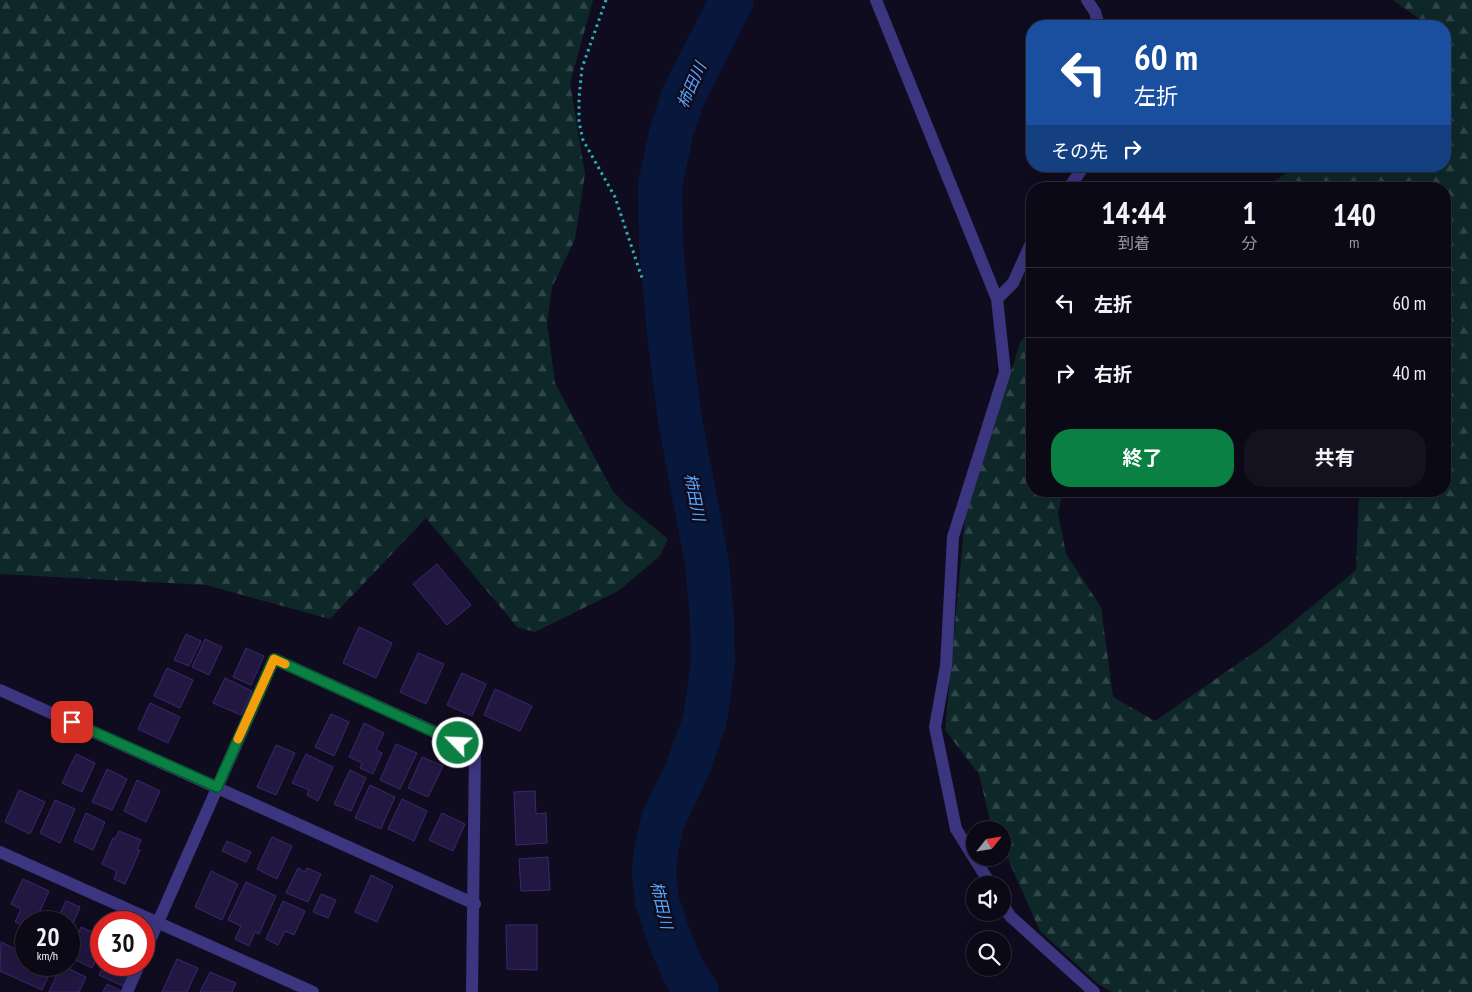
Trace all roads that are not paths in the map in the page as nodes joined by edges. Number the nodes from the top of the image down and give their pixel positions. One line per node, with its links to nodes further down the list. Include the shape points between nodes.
1 (876, 0): 5 (street)
2 (1087, 0): 3 (street)
3 (1097, 20)
4 (1026, 255): 5 (street, via 1014,283)
5 (997, 299): 9 (street, via 1005,372 953,537 946,666 935,726 956,830)
6 (0, 690): 7 (street)
7 (217, 787): 10 (street); 10 (street, via 274,659 475,750); 12 (street)
8 (0, 852): 12 (street)
9 (985, 876)
10 (475, 904): 17 (street)
11 (1011, 917): 18 (street)
12 (158, 923): 13 (street); 16 (street)
13 (155, 930)
14 (134, 976): 15 (street)
15 (127, 992)
16 (313, 992)
17 (472, 992)
18 (1094, 992)

